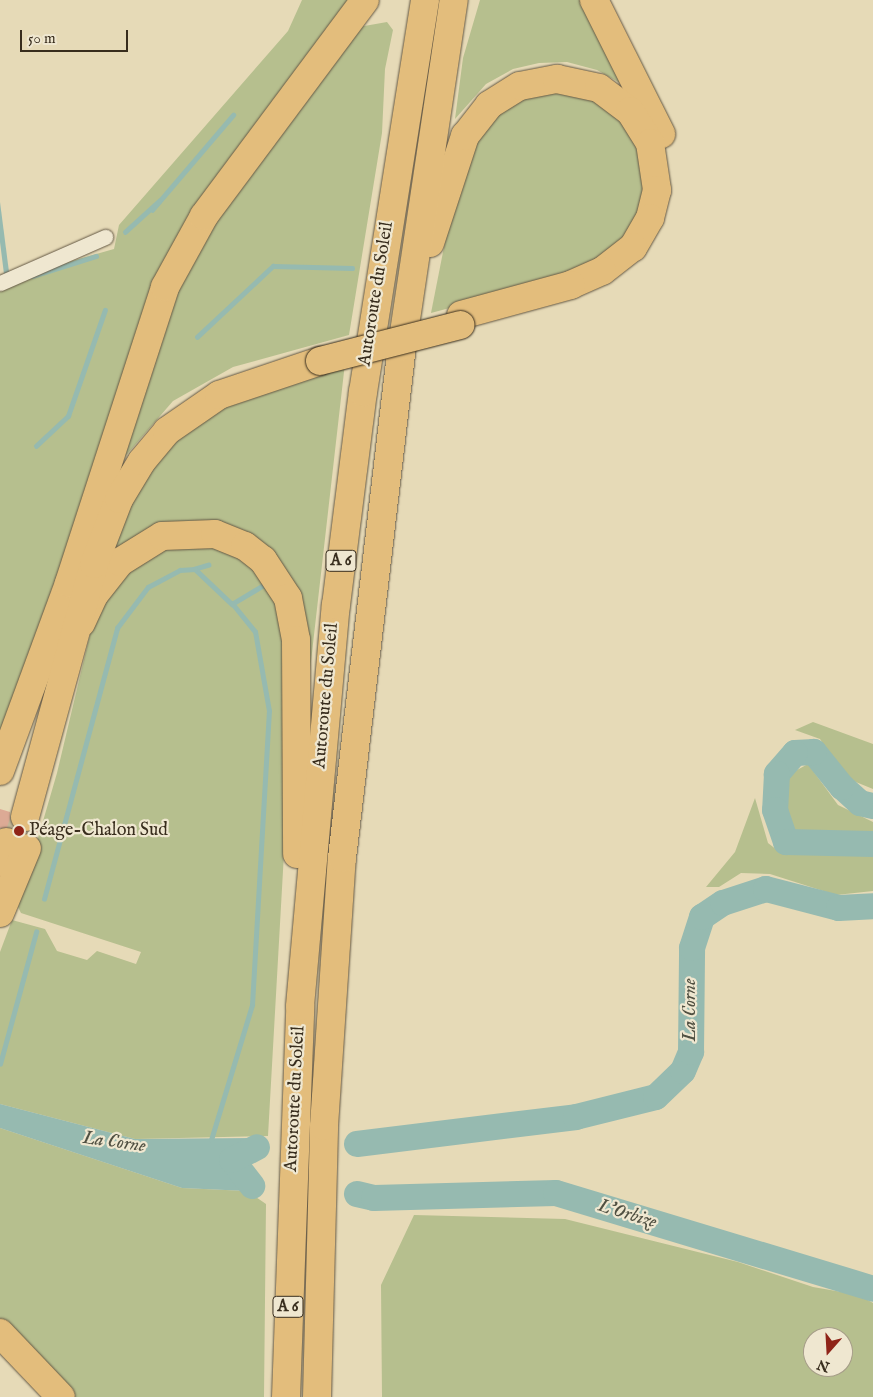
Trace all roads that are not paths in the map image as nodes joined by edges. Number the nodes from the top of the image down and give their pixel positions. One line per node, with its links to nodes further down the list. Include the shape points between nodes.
1 (366, 0): 10 (highway, via 222,191 180,255 151,321)
2 (425, 0): 17 (highway, Autoroute du Soleil / A 6, via 363,392 336,605)
3 (454, 0): 8 (highway, Autoroute du Soleil / A 6)
4 (594, 0): 7 (highway, via 661,136 668,189 660,223 637,257 601,283)
5 (105, 237): 6 (street)
6 (0, 283)
7 (461, 320): 8 (highway, via 587,278 615,262 640,238 654,207 656,164 645,132 620,102 592,86 557,79 520,86 482,112 456,158); 9 (highway)
8 (402, 346): 21 (highway, Autoroute du Soleil / A 6, via 342,858 324,1126)
9 (321, 356): 10 (highway, via 224,382 164,421 125,470); 11 (highway, via 219,395 178,421 154,445 108,525)
10 (69, 583): 12 (highway)
11 (81, 623): 13 (highway); 17 (highway, via 94,595 120,562 140,547 172,534 204,533 235,541 263,560 283,589 296,646)
12 (0, 771)
13 (25, 817)
14 (12, 849): 15 (highway); 16 (highway)
15 (0, 897)
16 (0, 913)
17 (299, 1028): 20 (highway, Autoroute du Soleil / A 6)
18 (0, 1333): 19 (highway)
19 (61, 1397)
20 (286, 1397)
21 (317, 1397)

